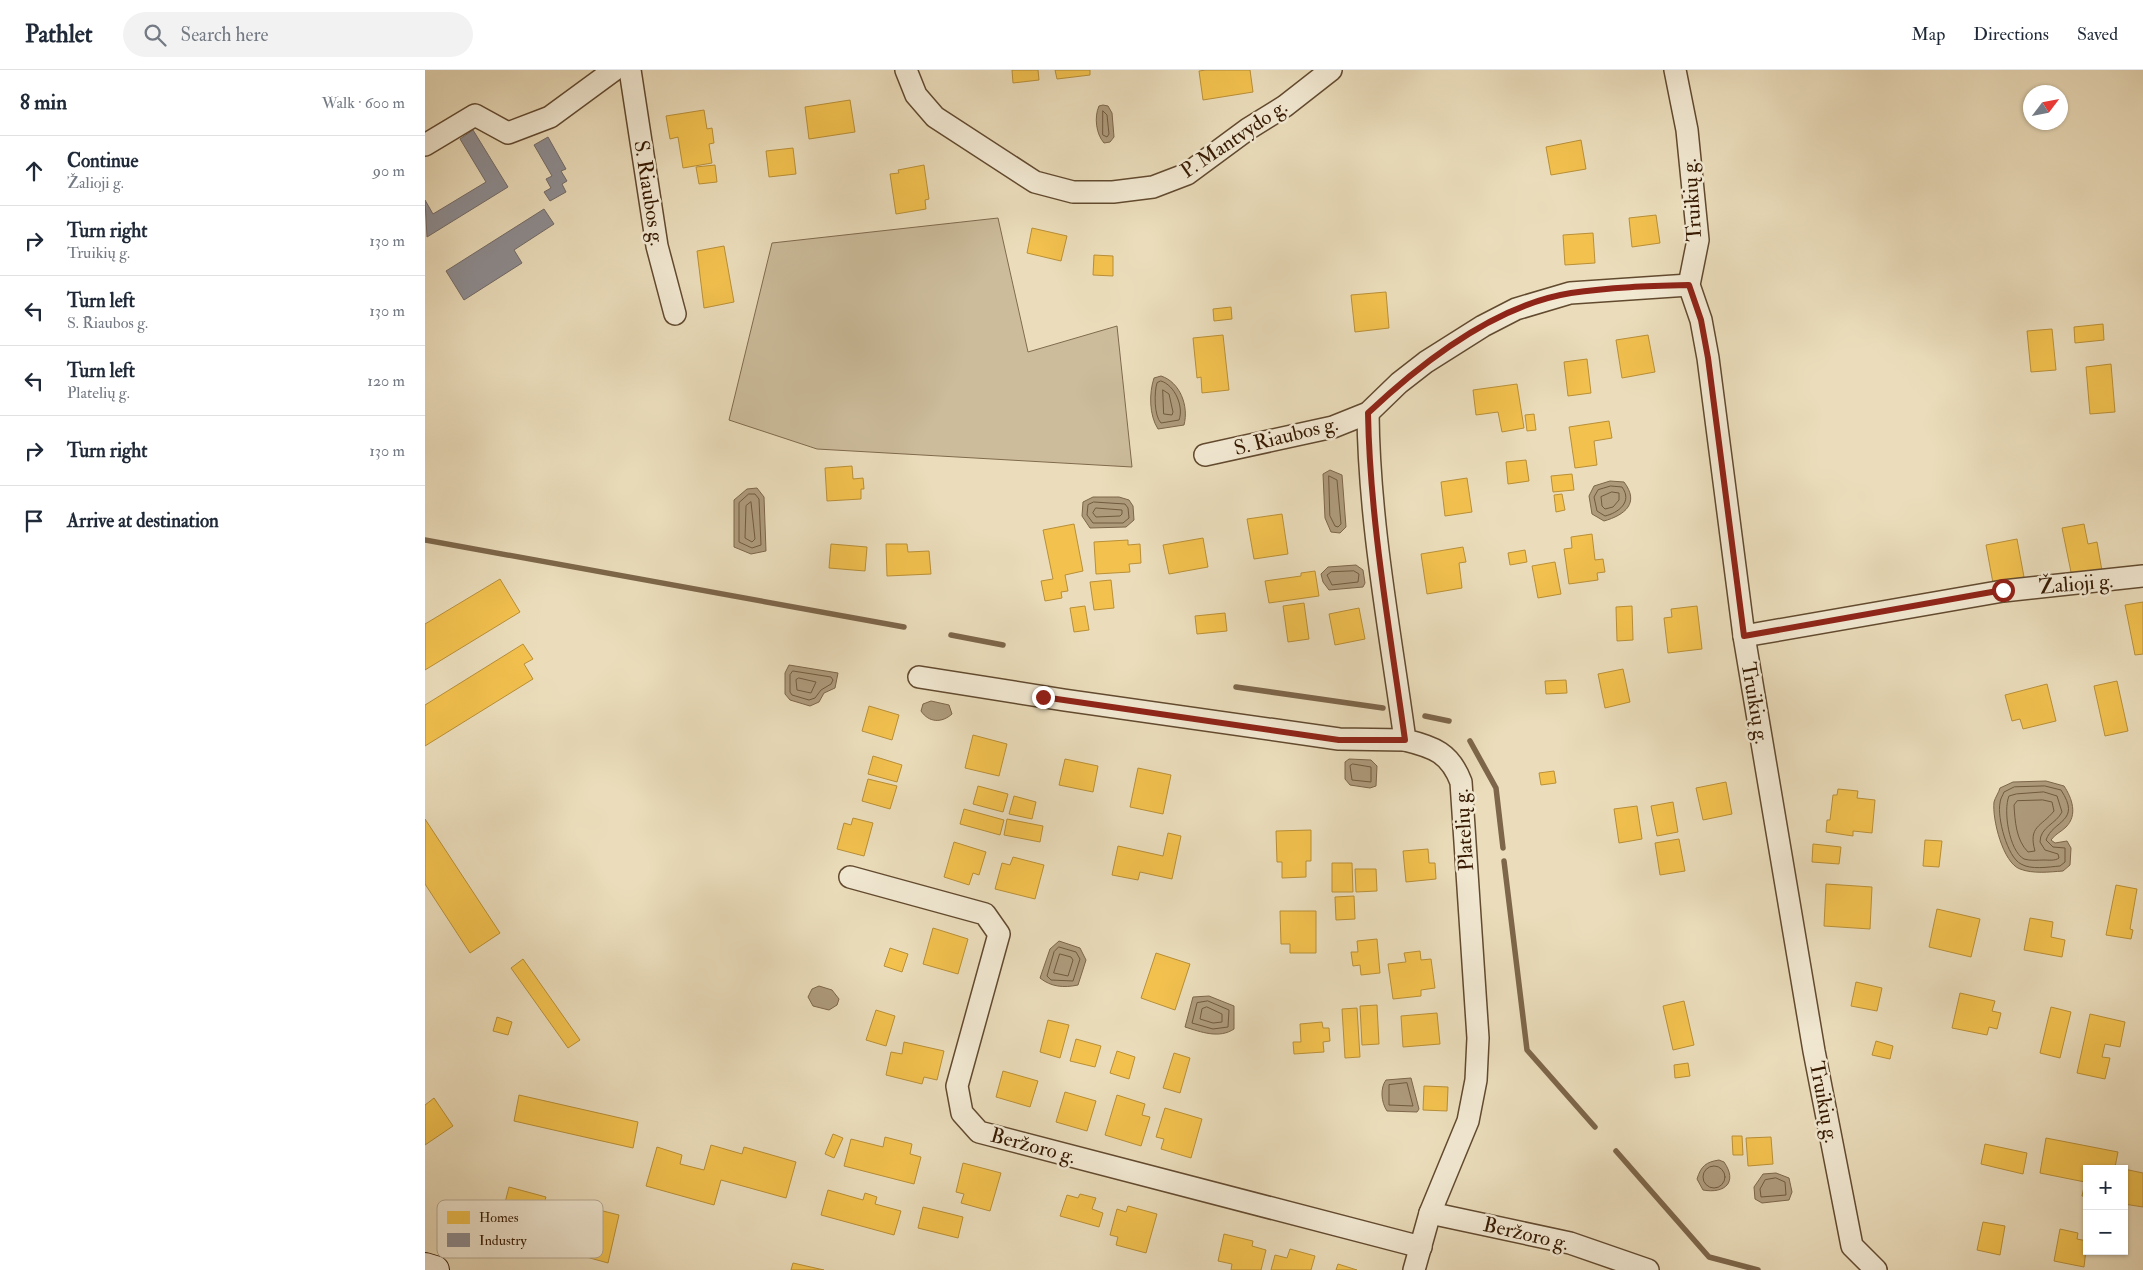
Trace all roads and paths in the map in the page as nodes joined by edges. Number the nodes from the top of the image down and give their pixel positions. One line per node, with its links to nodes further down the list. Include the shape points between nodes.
1 (614, 70): 6 (street, via 551,118 508,133 475,115)
2 (630, 70): 8 (street, S. Riaubos g., via 657,246)
3 (907, 70): 4 (street, P. Mantvydo g., via 916,95 935,117 1035,182 1073,192 1153,187 1187,174)
4 (1331, 70)
5 (1675, 70): 7 (street, Truikių g., via 1687,130 1698,240)
6 (425, 145)
7 (1689, 285): 9 (street, S. Riaubos g., via 1570,293 1516,309 1426,362); 12 (street, Truikių g., via 1701,320 1708,358)
8 (675, 314)
9 (1368, 413): 10 (street, S. Riaubos g., via 1333,427); 14 (street, via 1368,457 1374,515)
10 (1205, 455)
11 (2143, 576): 12 (street, Žalioji g., via 2003,590)
12 (1744, 636): 22 (street, Truikių g., via 1814,1051 1852,1246)
13 (919, 677): 14 (street, Platelių g., via 1339,740)
14 (1405, 740): 16 (street, Platelių g., via 1428,746 1447,758 1461,782 1477,1038 1476,1080 1468,1121)
15 (850, 877): 17 (street, Beržoro g., via 985,914 999,934 957,1086 961,1113 979,1132)
16 (1430, 1213): 17 (street, Platelių g.); 21 (street, Beržoro g., via 1571,1243)
17 (1421, 1247): 20 (street, Platelių g.)
18 (425, 1267): 19 (main road)
19 (435, 1270)
20 (1414, 1270)
21 (1648, 1270)
22 (1876, 1270)

